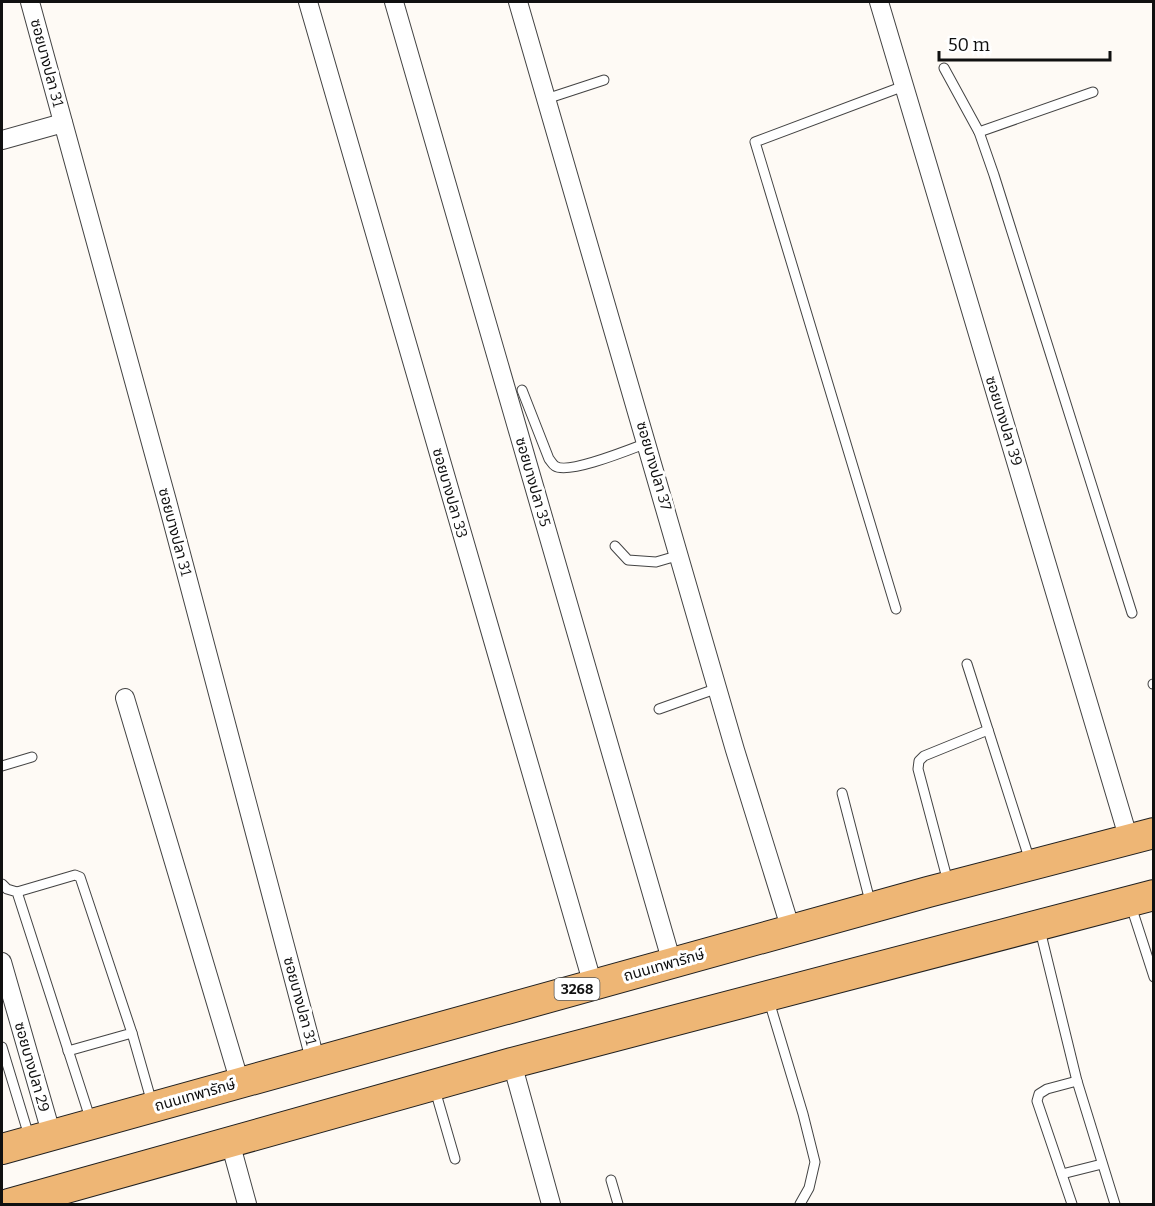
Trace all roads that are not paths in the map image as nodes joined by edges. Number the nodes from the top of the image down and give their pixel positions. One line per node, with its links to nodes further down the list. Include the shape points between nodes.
1 (30, 2): 11 (street, ซอยบางปลา 31)
2 (308, 2): 41 (street, ซอยบางปลา 33)
3 (394, 2): 39 (street, ซอยบางปลา 35)
4 (518, 2): 10 (street, ซอยบางปลา 37)
5 (879, 2): 8 (street, ซอยบางปลา 39)
6 (944, 68): 12 (lane)
7 (604, 80): 10 (lane)
8 (904, 86): 18 (lane, via 755,142); 28 (street, ซอยบางปลา 39)
9 (1094, 92): 12 (lane)
10 (546, 99): 15 (street, ซอยบางปลา 37)
11 (63, 123): 13 (street); 46 (street, ซอยบางปลา 31)
12 (979, 132): 19 (lane)
13 (2, 140)
14 (522, 390): 15 (lane, via 555,466 582,465)
15 (647, 443): 17 (street, ซอยบางปลา 37)
16 (615, 546): 17 (lane, via 628,560 656,562)
17 (680, 555): 21 (street, ซอยบางปลา 37)
18 (896, 609)
19 (1132, 613)
20 (967, 664): 24 (lane)
21 (718, 688): 23 (lane); 36 (street, ซอยบางปลา 37)
22 (125, 698): 49 (street)
23 (659, 709)
24 (988, 730): 29 (lane); 31 (lane, via 919,761 918,770)
25 (32, 757): 26 (lane)
26 (2, 766)
27 (842, 793): 34 (lane)
28 (1142, 837): 29 (main road, ถนนเทพารักษ์ / 3268)
29 (1031, 866): 31 (main road, ถนนเทพารักษ์ / 3268)
30 (2, 884): 32 (lane)
31 (949, 887): 34 (main road, ถนนเทพารักษ์ / 3268)
32 (17, 892): 43 (lane, via 75,875 80,878); 45 (lane)
33 (1142, 898): 35 (main road); 37 (lane)
34 (871, 908): 36 (main road, ถนนเทพารักษ์ / 3268)
35 (1038, 925): 42 (main road); 48 (lane)
36 (791, 930): 39 (main road, ถนนเทพารักษ์ / 3268)
37 (1150, 957): 40 (lane)
38 (2, 962): 53 (street, ซอยบางปลา 29)
39 (672, 963): 41 (main road, ถนนเทพารักษ์ / 3268)
40 (1154, 977)
41 (593, 985): 46 (main road, ถนนเทพารักษ์ / 3268)
42 (767, 996): 47 (main road); 64 (lane, via 815,1162 809,1188)
43 (132, 1033): 45 (lane); 51 (lane)
44 (2, 1047): 53 (lane)
45 (68, 1051): 52 (lane)
46 (316, 1063): 49 (main road, ถนนเทพารักษ์ / 3268)
47 (512, 1063): 50 (main road); 62 (street)
48 (1077, 1081): 57 (lane); 58 (lane, via 1047,1089 1037,1101)
49 (240, 1083): 51 (main road, ถนนเทพารักษ์ / 3268)
50 (433, 1085): 54 (main road); 56 (lane)
51 (153, 1107): 52 (main road, ถนนเทพารักษ์ / 3268)
52 (92, 1125): 53 (main road, ถนนเทพารักษ์ / 3268)
53 (41, 1139): 55 (main road, ถนนเทพารักษ์ / 3268)
54 (230, 1142): 60 (main road); 61 (street)
55 (2, 1149)
56 (455, 1158)
57 (1102, 1164): 58 (lane); 66 (lane)
58 (1062, 1174): 65 (lane)
59 (611, 1180): 63 (lane)
60 (9, 1204)
61 (247, 1204)
62 (551, 1204)
63 (618, 1204)
64 (800, 1204)
65 (1072, 1204)
66 (1115, 1204)

